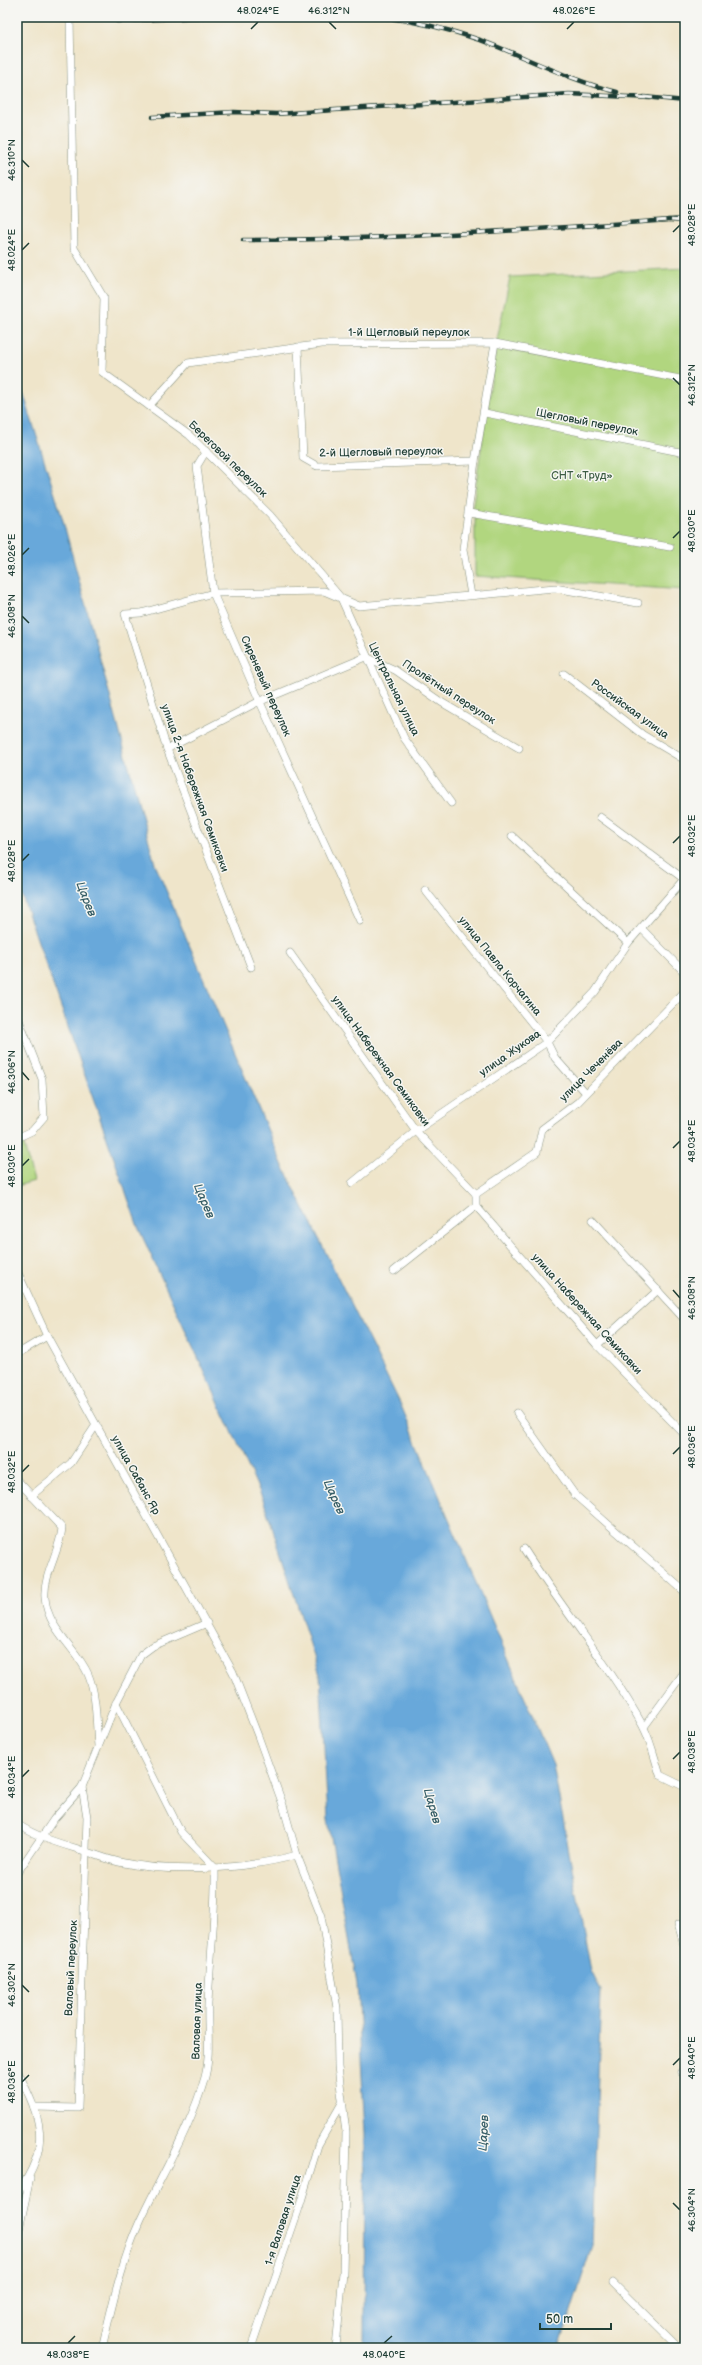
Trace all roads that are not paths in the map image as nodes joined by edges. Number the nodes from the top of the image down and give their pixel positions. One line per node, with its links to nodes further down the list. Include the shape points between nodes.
1 (70, 17): 5 (street, Береговой переулок, via 74,248 104,298 102,372)
2 (495, 343): 3 (street, 1-й Щегловый переулок, via 322,344); 4 (street, 1-й Щегловый переулок); 6 (street)
3 (298, 347): 5 (street, 1-й Щегловый переулок, via 188,363); 9 (street, 2-й Щегловый переулок, via 303,458 317,466)
4 (685, 380)
5 (149, 406): 7 (street, Береговой переулок, via 189,434)
6 (485, 413): 8 (street, Щегловый переулок); 9 (street)
7 (206, 451): 12 (street, Сиреневый переулок, via 197,466); 14 (street, Береговой переулок, via 270,515)
8 (685, 453)
9 (475, 461): 10 (street)
10 (469, 513): 11 (street); 13 (street, via 463,549)
11 (670, 547)
12 (213, 593): 14 (street, via 324,591); 18 (street, Сиреневый переулок); 20 (street, улица 2-я Набережная Семиковки, via 141,613 125,614)
13 (471, 595): 14 (street, via 360,606); 15 (street, via 555,588)
14 (342, 598): 16 (street, Центральная улица)
15 (638, 603)
16 (366, 657): 18 (street); 19 (street, Пролётный переулок, via 395,670 441,702); 22 (street, Центральная улица, via 404,738)
17 (564, 674): 21 (street, Российская улица, via 643,735)
18 (260, 702): 20 (street); 27 (street, Сиреневый переулок)
19 (519, 748)
20 (167, 749): 31 (street, улица 2-я Набережная Семиковки)
21 (685, 760)
22 (450, 803)
23 (600, 817): 25 (street)
24 (512, 836): 29 (street)
25 (685, 878): 28 (street, улица Жукова)
26 (425, 890): 35 (street, улица Павла Корчагина)
27 (360, 920)
28 (641, 928): 29 (street, улица Жукова); 32 (street)
29 (628, 943): 35 (street, улица Жукова, via 595,992)
30 (290, 953): 37 (street, улица Набережная Семиковки)
31 (251, 967)
32 (685, 973)
33 (685, 991): 36 (street, улица Чеченёва)
34 (17, 1015): 38 (street, via 42,1079 44,1117 32,1131)
35 (547, 1042): 36 (street, улица Павла Корчагина, via 555,1058); 37 (street, улица Жукова)
36 (586, 1093): 40 (street, улица Чеченёва, via 542,1129 537,1152)
37 (416, 1131): 39 (street, улица Жукова); 40 (street, улица Набережная Семиковки)
38 (17, 1138)
39 (352, 1183)
40 (476, 1194): 41 (street)
41 (476, 1206): 44 (street); 48 (street, улица Набережная Семиковки)
42 (593, 1220): 45 (street)
43 (17, 1270): 47 (street, улица Сабанс Яр)
44 (394, 1271)
45 (658, 1290): 46 (street); 48 (street)
46 (685, 1320)
47 (47, 1336): 49 (street); 51 (street, улица Сабанс Яр)
48 (597, 1345): 52 (street, улица Набережная Семиковки)
49 (17, 1354)
50 (517, 1413): 56 (street, via 575,1495)
51 (96, 1425): 54 (street, via 71,1463); 57 (street, улица Сабанс Яр)
52 (685, 1435)
53 (17, 1480): 54 (street)
54 (31, 1496): 62 (street, via 62,1528 46,1584 45,1598 48,1614 56,1629 84,1666 92,1684)
55 (524, 1548): 61 (street, via 547,1585 579,1626)
56 (685, 1592)
57 (207, 1623): 60 (street, via 153,1646 142,1655); 68 (street, улица Сабанс Яр, via 233,1672 258,1736 283,1805)
58 (685, 1671): 59 (street)
59 (683, 1680): 61 (street)
60 (116, 1703): 62 (street); 69 (street, via 181,1832)
61 (644, 1728): 64 (street, via 660,1776)
62 (98, 1748): 63 (street)
63 (82, 1787): 66 (street); 67 (street, Валовый переулок, via 87,1817)
64 (685, 1787)
65 (17, 1824): 66 (street)
66 (41, 1838): 67 (street); 70 (street)
67 (86, 1852): 69 (street, via 119,1862 147,1866); 75 (street, Валовый переулок, via 78,2108)
68 (297, 1855): 69 (street, via 268,1863); 74 (street, улица Сабанс Яр, via 321,1916 337,2008 338,2067)
69 (215, 1868): 80 (street, Валовая улица, via 216,1896 208,2004 207,2064 204,2077 188,2120 136,2232 113,2301)
70 (17, 1873)
71 (678, 1924): 72 (street)
72 (685, 1948)
73 (17, 2070): 75 (street)
74 (342, 2103): 81 (street, 1-я Валовая улица, via 318,2145 300,2208); 82 (street, улица Сабанс Яр, via 346,2132 343,2273)
75 (34, 2108): 76 (street, via 40,2145 39,2156)
76 (31, 2174): 77 (street); 78 (street)
77 (17, 2194)
78 (17, 2239)
79 (613, 2283): 83 (street)
80 (102, 2348)
81 (252, 2348)
82 (336, 2348)
83 (679, 2348)

